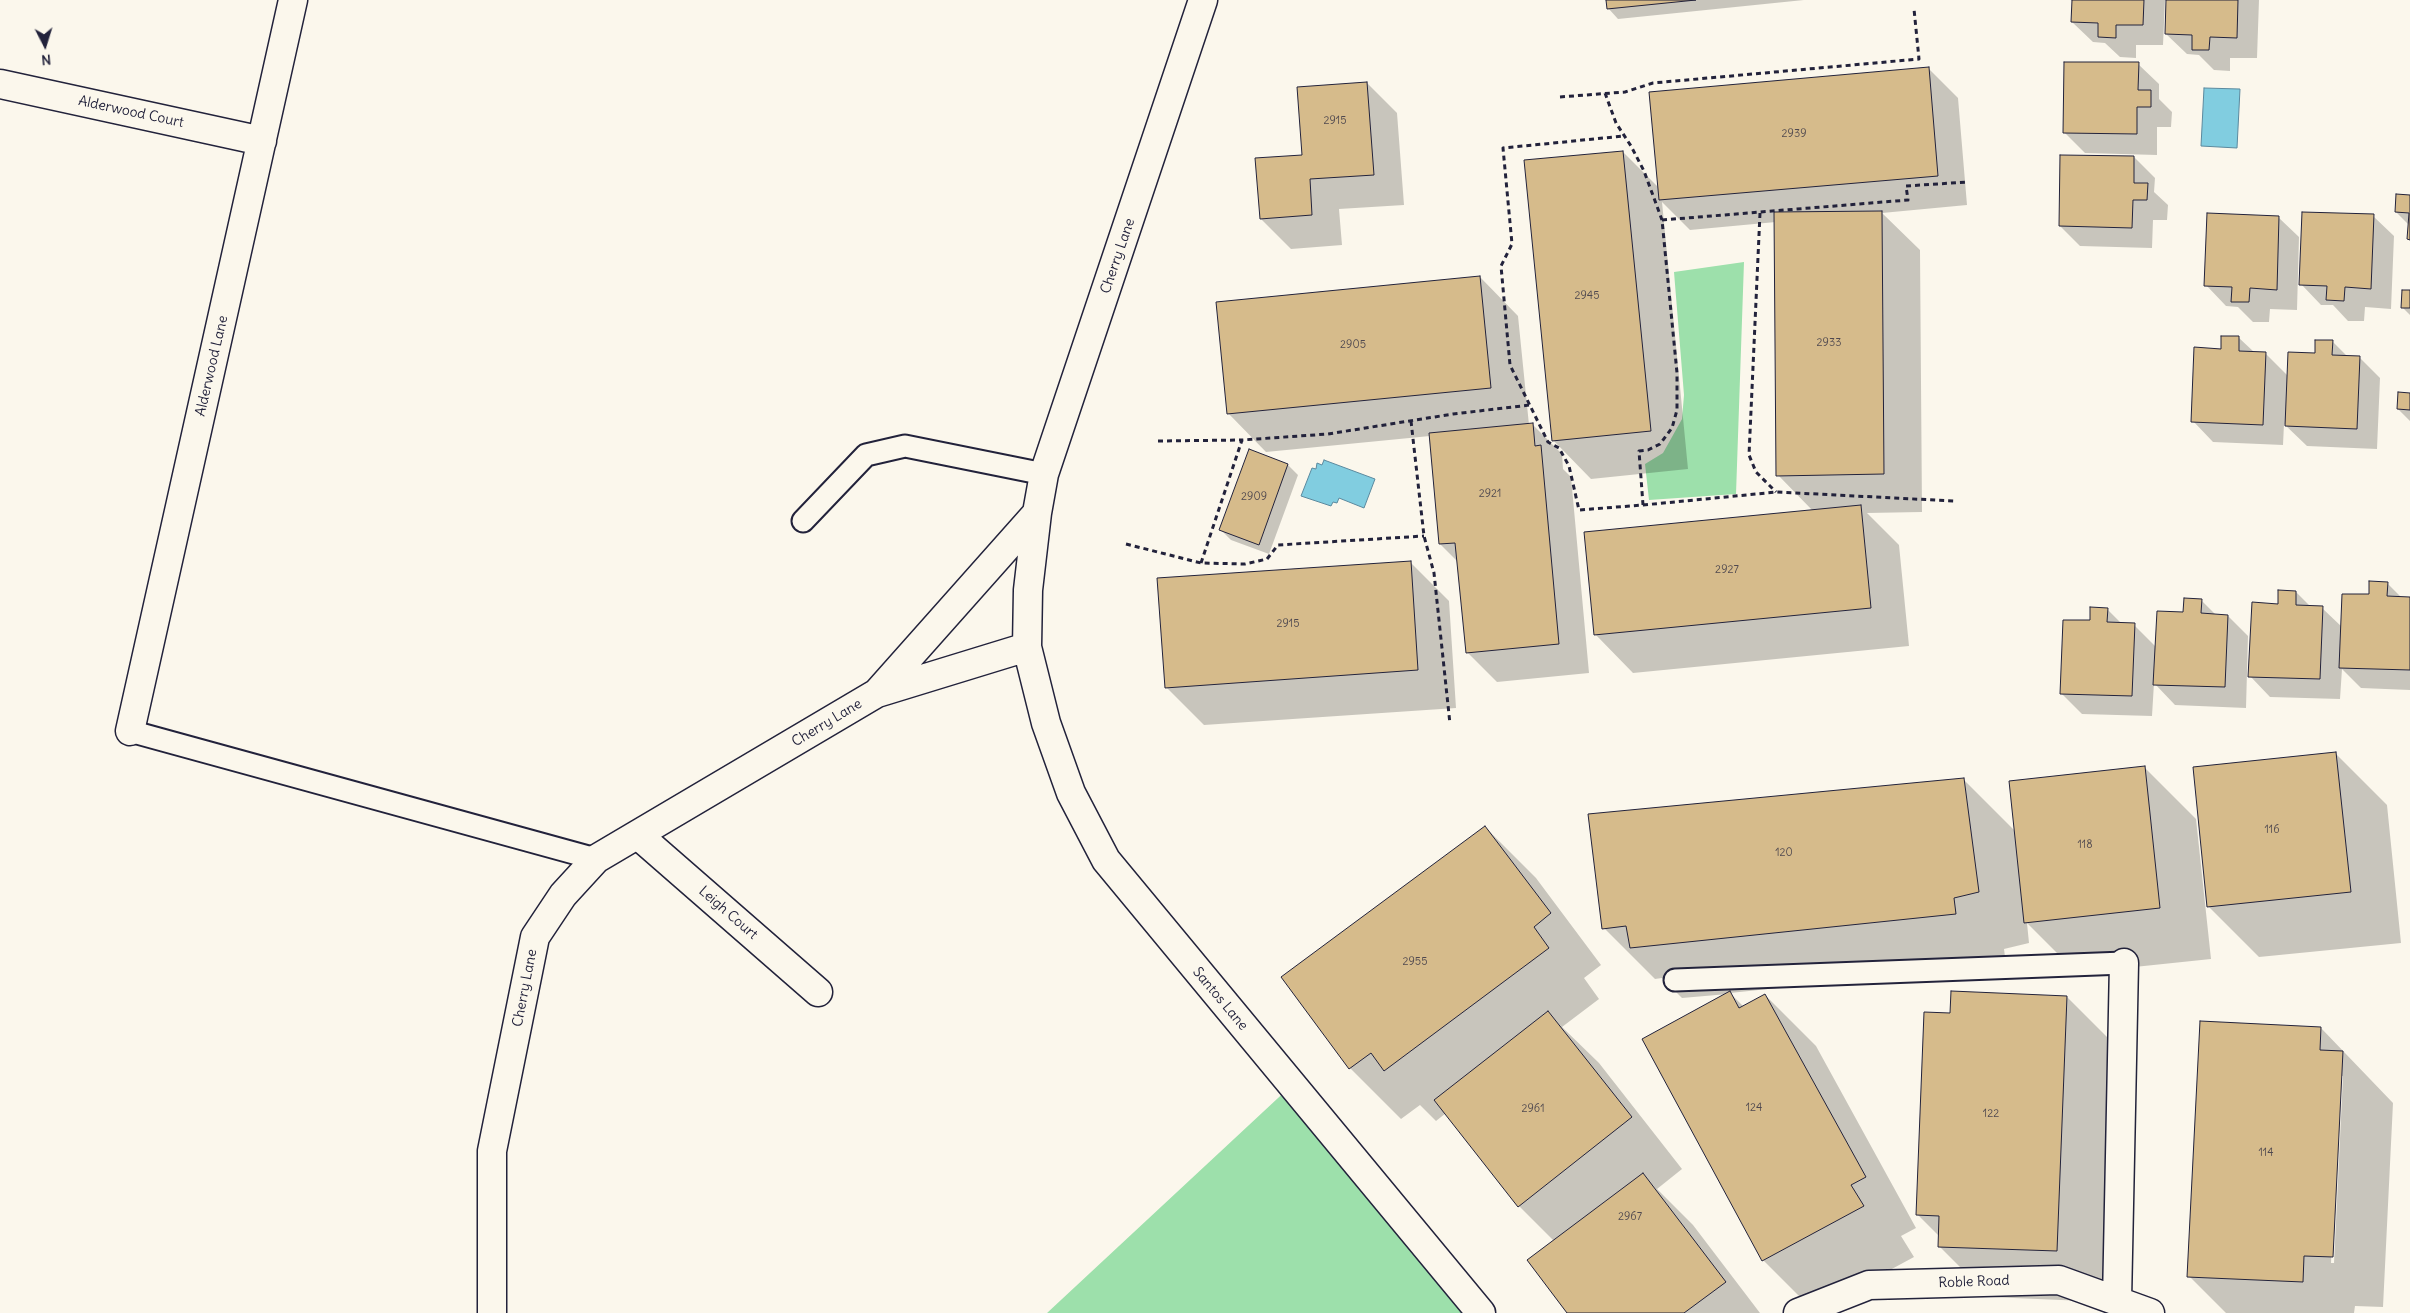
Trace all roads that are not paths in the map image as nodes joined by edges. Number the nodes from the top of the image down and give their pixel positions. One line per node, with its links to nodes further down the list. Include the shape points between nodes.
1 (293, 0): 4 (street, Alderwood Lane)
2 (1202, 0): 5 (street, Cherry Lane)
3 (0, 84): 4 (street, Alderwood Court)
4 (262, 141): 10 (street, Alderwood Lane)
5 (1044, 474): 6 (street, Cherry Lane); 7 (lane, via 905,446 866,455)
6 (1036, 513): 8 (street, Cherry Lane, via 1028,590); 9 (street, Cherry Lane)
7 (803, 521)
8 (1027, 647): 9 (street, Cherry Lane); 18 (street, Santos Lane, via 1046,723 1071,793 1106,860)
9 (877, 693): 11 (street, Cherry Lane)
10 (130, 731): 12 (lane)
11 (638, 835): 12 (street, Cherry Lane); 15 (street, Leigh Court)
12 (596, 859): 17 (street, Cherry Lane, via 562,895 535,937 492,1151)
13 (2124, 963): 14 (lane); 16 (street)
14 (1675, 980)
15 (818, 992)
16 (2117, 1301): 19 (street, Roble Road, via 2059,1280 1869,1285); 20 (street, Roble Road)
17 (492, 1313)
18 (1481, 1313)
19 (1798, 1313)
20 (2150, 1313)

